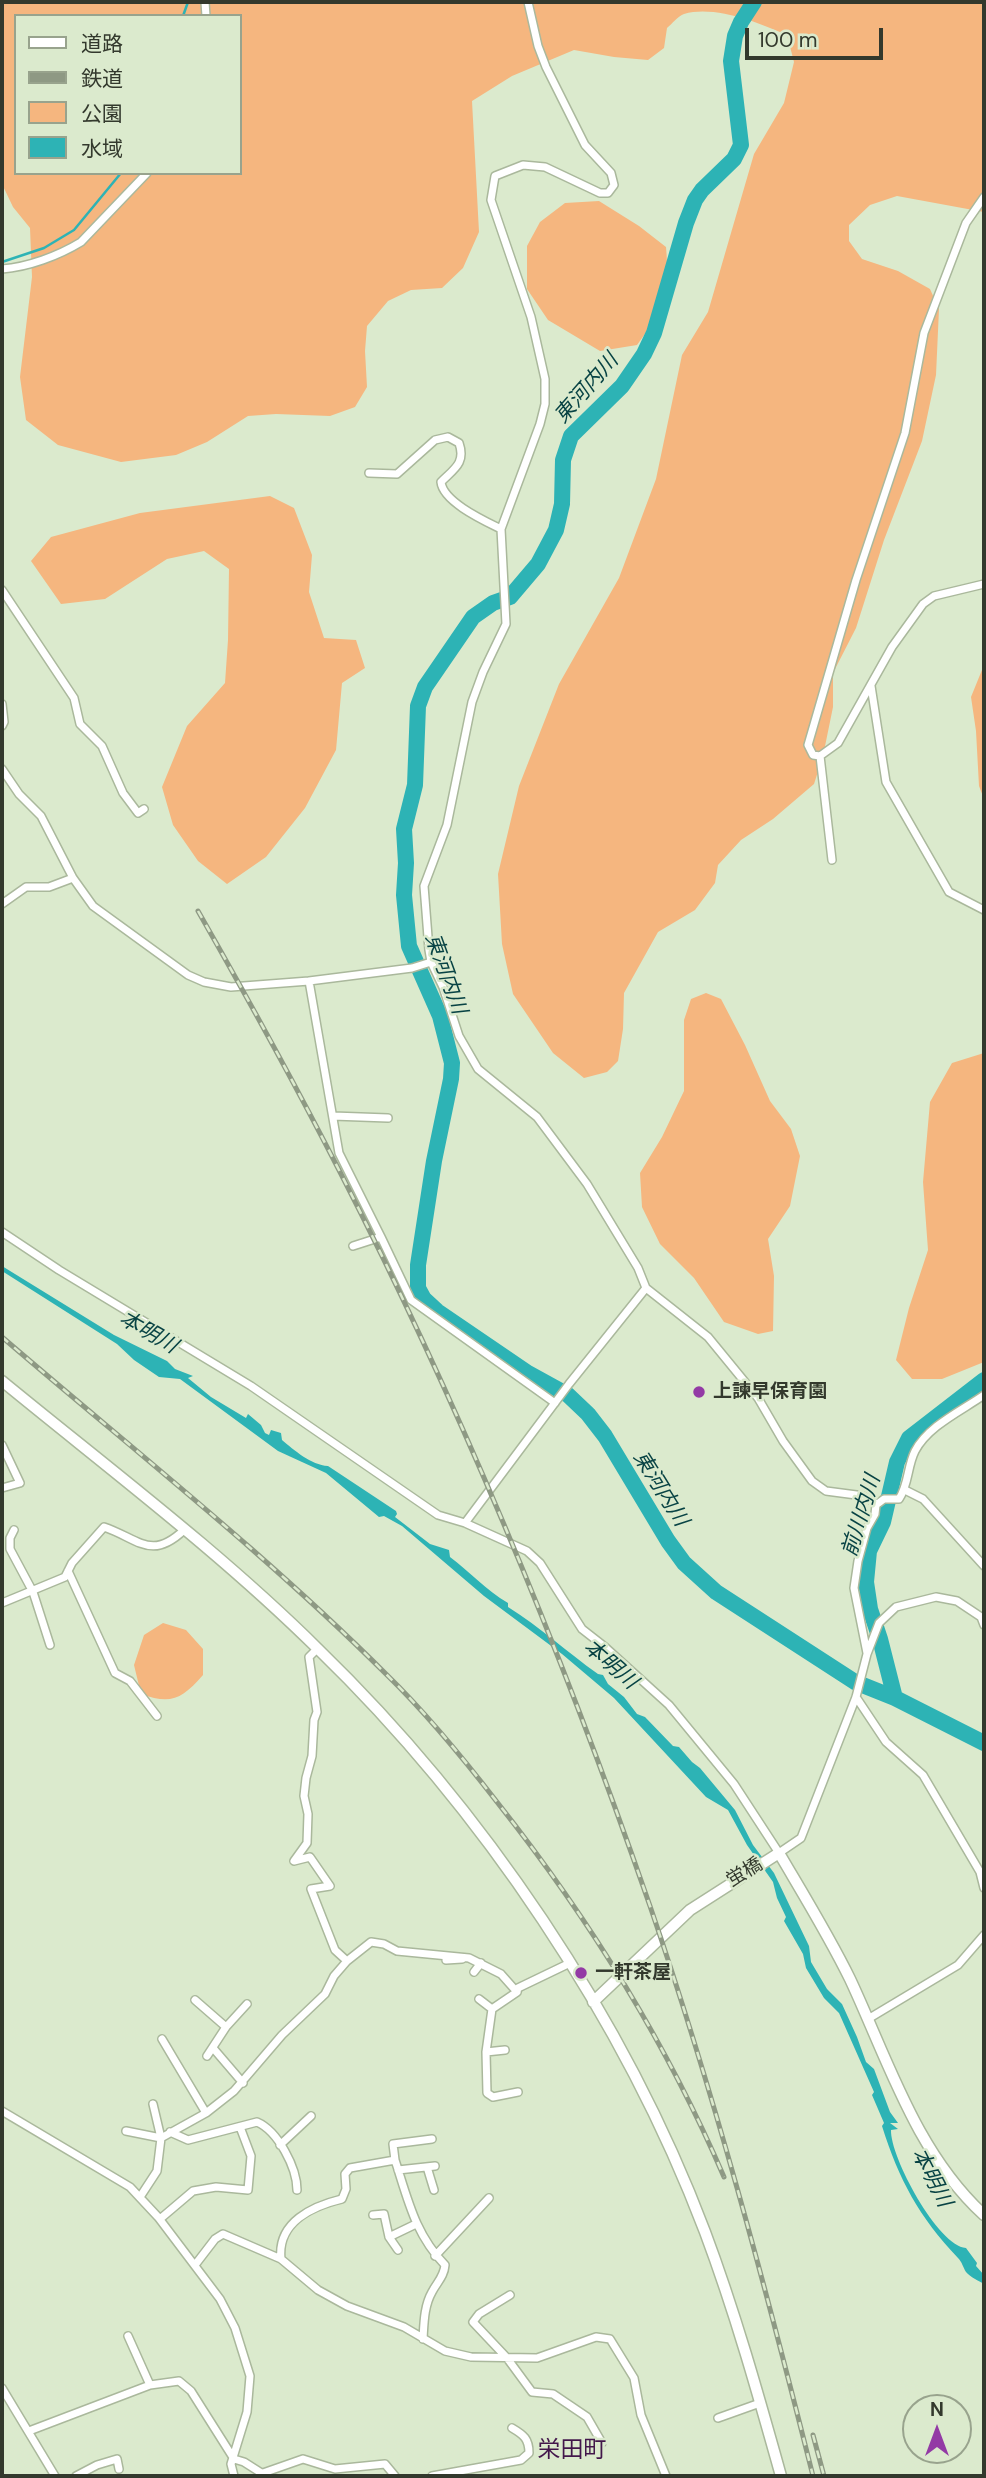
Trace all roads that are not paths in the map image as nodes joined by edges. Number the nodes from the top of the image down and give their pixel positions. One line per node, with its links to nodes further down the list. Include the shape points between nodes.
1 (528, 2): 6 (street, via 546,67 585,145 611,173 614,186 608,193 600,193 545,167 523,165 495,176 491,200 531,317 545,379 540,424)
2 (145, 175): 4 (street, via 69,250)
3 (984, 197): 12 (street, via 966,223 925,333 905,433 808,745 813,755)
4 (2, 269)
5 (369, 473): 6 (street, via 397,474 435,440 448,437 459,443 461,461 441,482 441,489)
6 (501, 530): 19 (street, via 506,624 472,702 447,825 424,886)
7 (984, 584): 9 (street, via 934,596 923,604)
8 (2, 590): 14 (street, via 74,698 80,724 102,746 123,793 138,813)
9 (871, 685): 12 (street, via 838,743); 18 (street, via 887,782 949,892)
10 (2, 704): 11 (street)
11 (2, 726)
12 (820, 756): 15 (street)
13 (2, 769): 16 (street, via 41,816)
14 (144, 809)
15 (832, 860)
16 (73, 878): 17 (street, via 49,887 26,887); 20 (street, via 93,906 196,979 231,987)
17 (2, 904)
18 (984, 910)
19 (430, 962): 20 (street); 26 (street, via 459,1036 478,1069 537,1117 587,1184)
20 (309, 981): 21 (street)
21 (332, 1116): 22 (street); 24 (street, via 339,1153)
22 (387, 1118)
23 (2, 1232): 34 (street, via 251,1386 438,1515)
24 (382, 1237): 25 (street); 29 (street, via 411,1300)
25 (353, 1246)
26 (646, 1288): 29 (street); 33 (street, via 708,1336 758,1398 812,1480 826,1491 864,1496)
27 (2, 1381): 36 (street)
28 (984, 1395): 32 (street, via 926,1437 915,1451)
29 (558, 1399): 34 (street)
30 (2, 1445): 31 (street, via 20,1483)
31 (2, 1488)
32 (905, 1490): 33 (street, via 899,1499 884,1499); 37 (street, via 923,1499)
33 (876, 1505): 44 (street, via 854,1588)
34 (465, 1523): 47 (street, via 527,1551 540,1563 582,1629 669,1705 734,1784)
35 (14, 1530): 39 (street, via 10,1549)
36 (184, 1530): 38 (street, via 159,1548 104,1527); 43 (street)
37 (984, 1566)
38 (68, 1571): 39 (street, via 65,1577); 46 (street, via 115,1673 130,1681)
39 (33, 1592): 40 (street); 42 (street)
40 (2, 1603)
41 (983, 1618): 44 (street, via 957,1601 936,1597 912,1601 895,1607 879,1623)
42 (50, 1645)
43 (317, 1648): 52 (street, via 309,1657 317,1712 304,1796 309,1828 307,1843 294,1861 310,1857 330,1886 311,1889 335,1950); 54 (street, via 436,1776)
44 (867, 1654): 45 (street)
45 (857, 1694): 47 (street, via 801,1838); 48 (street, via 886,1742 923,1775 980,1872)
46 (157, 1716)
47 (775, 1855): 59 (street, 蛍橋, via 690,1910); 62 (street, via 824,1931)
48 (984, 1888)
49 (984, 1935): 62 (street, via 958,1965)
50 (469, 1958): 51 (street); 52 (street, via 397,1951 370,1942); 53 (street)
51 (446, 1960)
52 (347, 1961): 69 (street, via 325,1994 282,2035)
53 (481, 1962): 55 (street); 56 (street)
54 (570, 1963): 56 (street); 59 (street)
55 (474, 1972)
56 (517, 1992): 61 (street)
57 (479, 1999): 61 (street)
58 (195, 2000): 63 (street)
59 (593, 2002): 102 (street, via 681,2174 730,2303)
60 (247, 2004): 63 (street)
61 (492, 2009): 67 (street)
62 (868, 2019): 88 (street, via 922,2135 938,2162)
63 (226, 2027): 65 (street)
64 (162, 2039): 73 (street)
65 (213, 2048): 68 (street); 69 (street)
66 (505, 2050): 67 (street)
67 (486, 2052): 70 (street, via 487,2093 493,2097)
68 (207, 2056)
69 (243, 2083): 73 (street)
70 (518, 2092)
71 (153, 2104): 78 (street)
72 (2, 2111): 85 (street, via 120,2180)
73 (206, 2113): 77 (street)
74 (311, 2116): 80 (street)
75 (240, 2127): 77 (street, via 188,2140); 80 (street, via 257,2122 268,2127); 89 (street, via 251,2156 248,2190 193,2192)
76 (126, 2131): 78 (street)
77 (170, 2132): 78 (street)
78 (161, 2138): 85 (street, via 157,2171)
79 (432, 2139): 81 (street, via 393,2144)
80 (280, 2145): 83 (street, via 297,2177)
81 (394, 2160): 82 (street); 94 (street, via 350,2168 342,2199 311,2208 295,2219 283,2240)
82 (398, 2170): 84 (street, via 431,2166); 90 (street)
83 (297, 2190)
84 (433, 2190)
85 (140, 2197): 89 (street)
86 (489, 2198): 93 (street)
87 (373, 2215): 91 (street, via 384,2214)
88 (984, 2215)
89 (160, 2219): 95 (street)
90 (416, 2224): 91 (street); 93 (street)
91 (389, 2237): 92 (street)
92 (398, 2250)
93 (435, 2256): 98 (street, via 445,2265 444,2274 431,2292)
94 (281, 2259): 95 (street, via 223,2234); 98 (street, via 318,2290)
95 (195, 2265): 107 (street, via 235,2328 250,2376 247,2412)
96 (510, 2295): 99 (street, via 473,2322)
97 (128, 2336): 100 (street)
98 (423, 2339): 99 (street, via 458,2355)
99 (507, 2358): 106 (street, via 532,2392 553,2394 587,2417); 115 (street, via 537,2358 596,2337 610,2339 634,2378 641,2415)
100 (150, 2385): 105 (street); 107 (street, via 179,2381 191,2391)
101 (2, 2388): 105 (street)
102 (760, 2403): 103 (street); 116 (street)
103 (718, 2418)
104 (512, 2428): 114 (street, via 529,2443 529,2453 521,2460)
105 (29, 2431): 110 (street)
106 (602, 2443)
107 (234, 2459): 109 (street); 112 (street)
108 (119, 2469): 111 (street, via 117,2459)
109 (265, 2475): 113 (street, via 303,2459 335,2469 385,2464)
110 (55, 2476)
111 (76, 2476)
112 (234, 2476)
113 (395, 2476)
114 (432, 2476)
115 (666, 2476)
116 (781, 2476)

